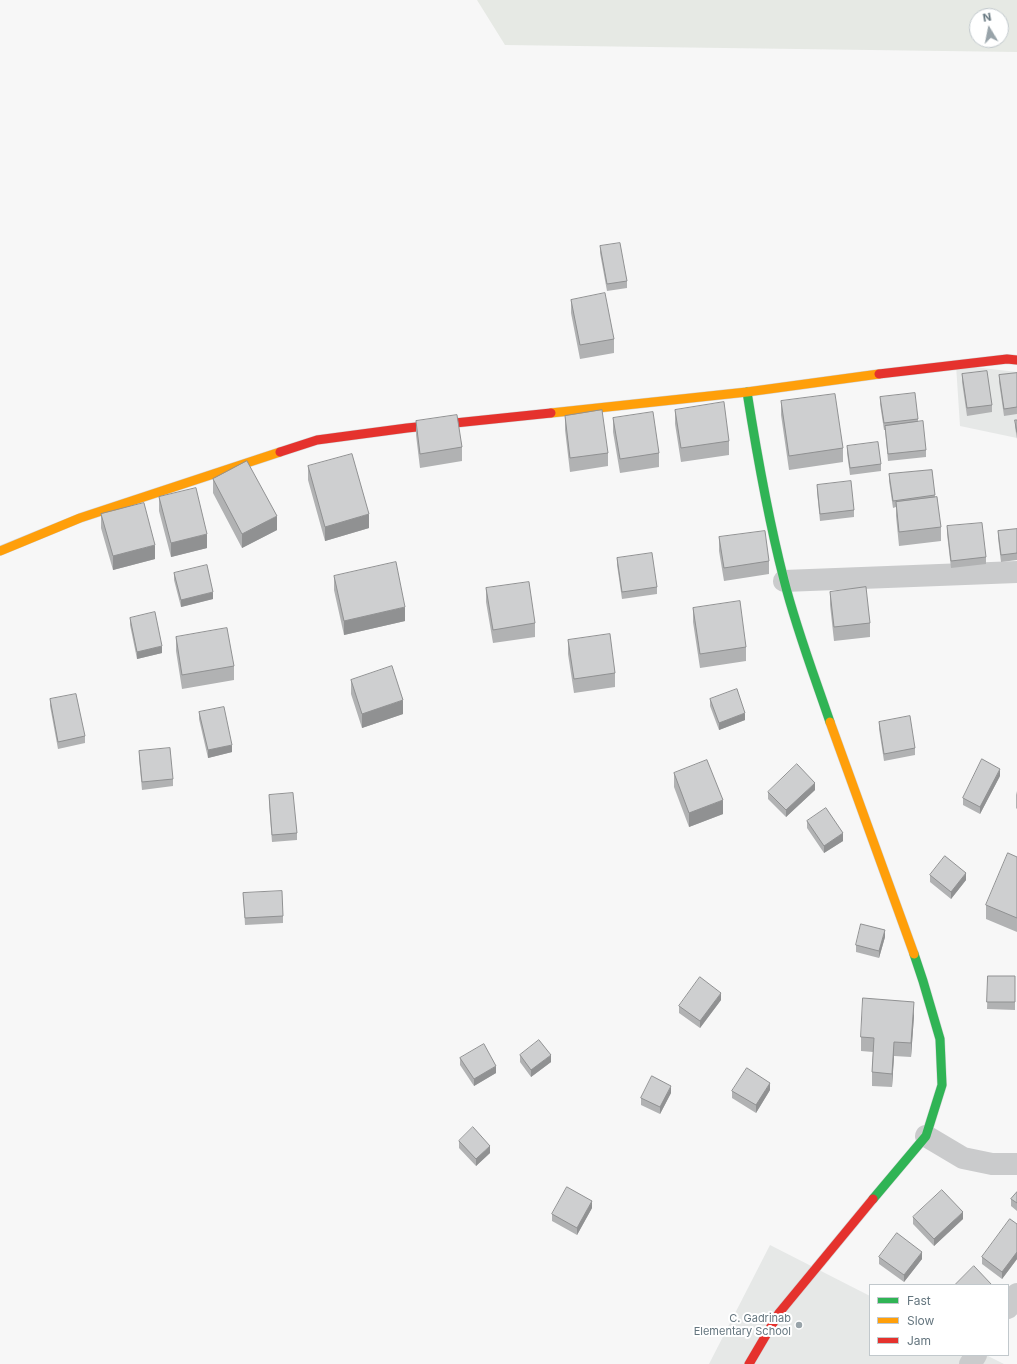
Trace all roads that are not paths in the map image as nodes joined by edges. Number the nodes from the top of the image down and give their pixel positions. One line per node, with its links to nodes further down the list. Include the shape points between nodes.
1 (1017, 360): 2 (street, via 943,366)
2 (747, 392): 3 (street, via 317,440 80,518); 5 (street, via 763,488)
3 (0, 551)
4 (1017, 572): 5 (street)
5 (784, 581): 6 (street, via 812,672 923,981 940,1038 942,1085)
6 (926, 1136): 7 (street, via 963,1158 992,1164); 10 (street, via 779,1313)
7 (1017, 1164)
8 (1017, 1294): 9 (street)
9 (1009, 1306)
10 (749, 1364)

